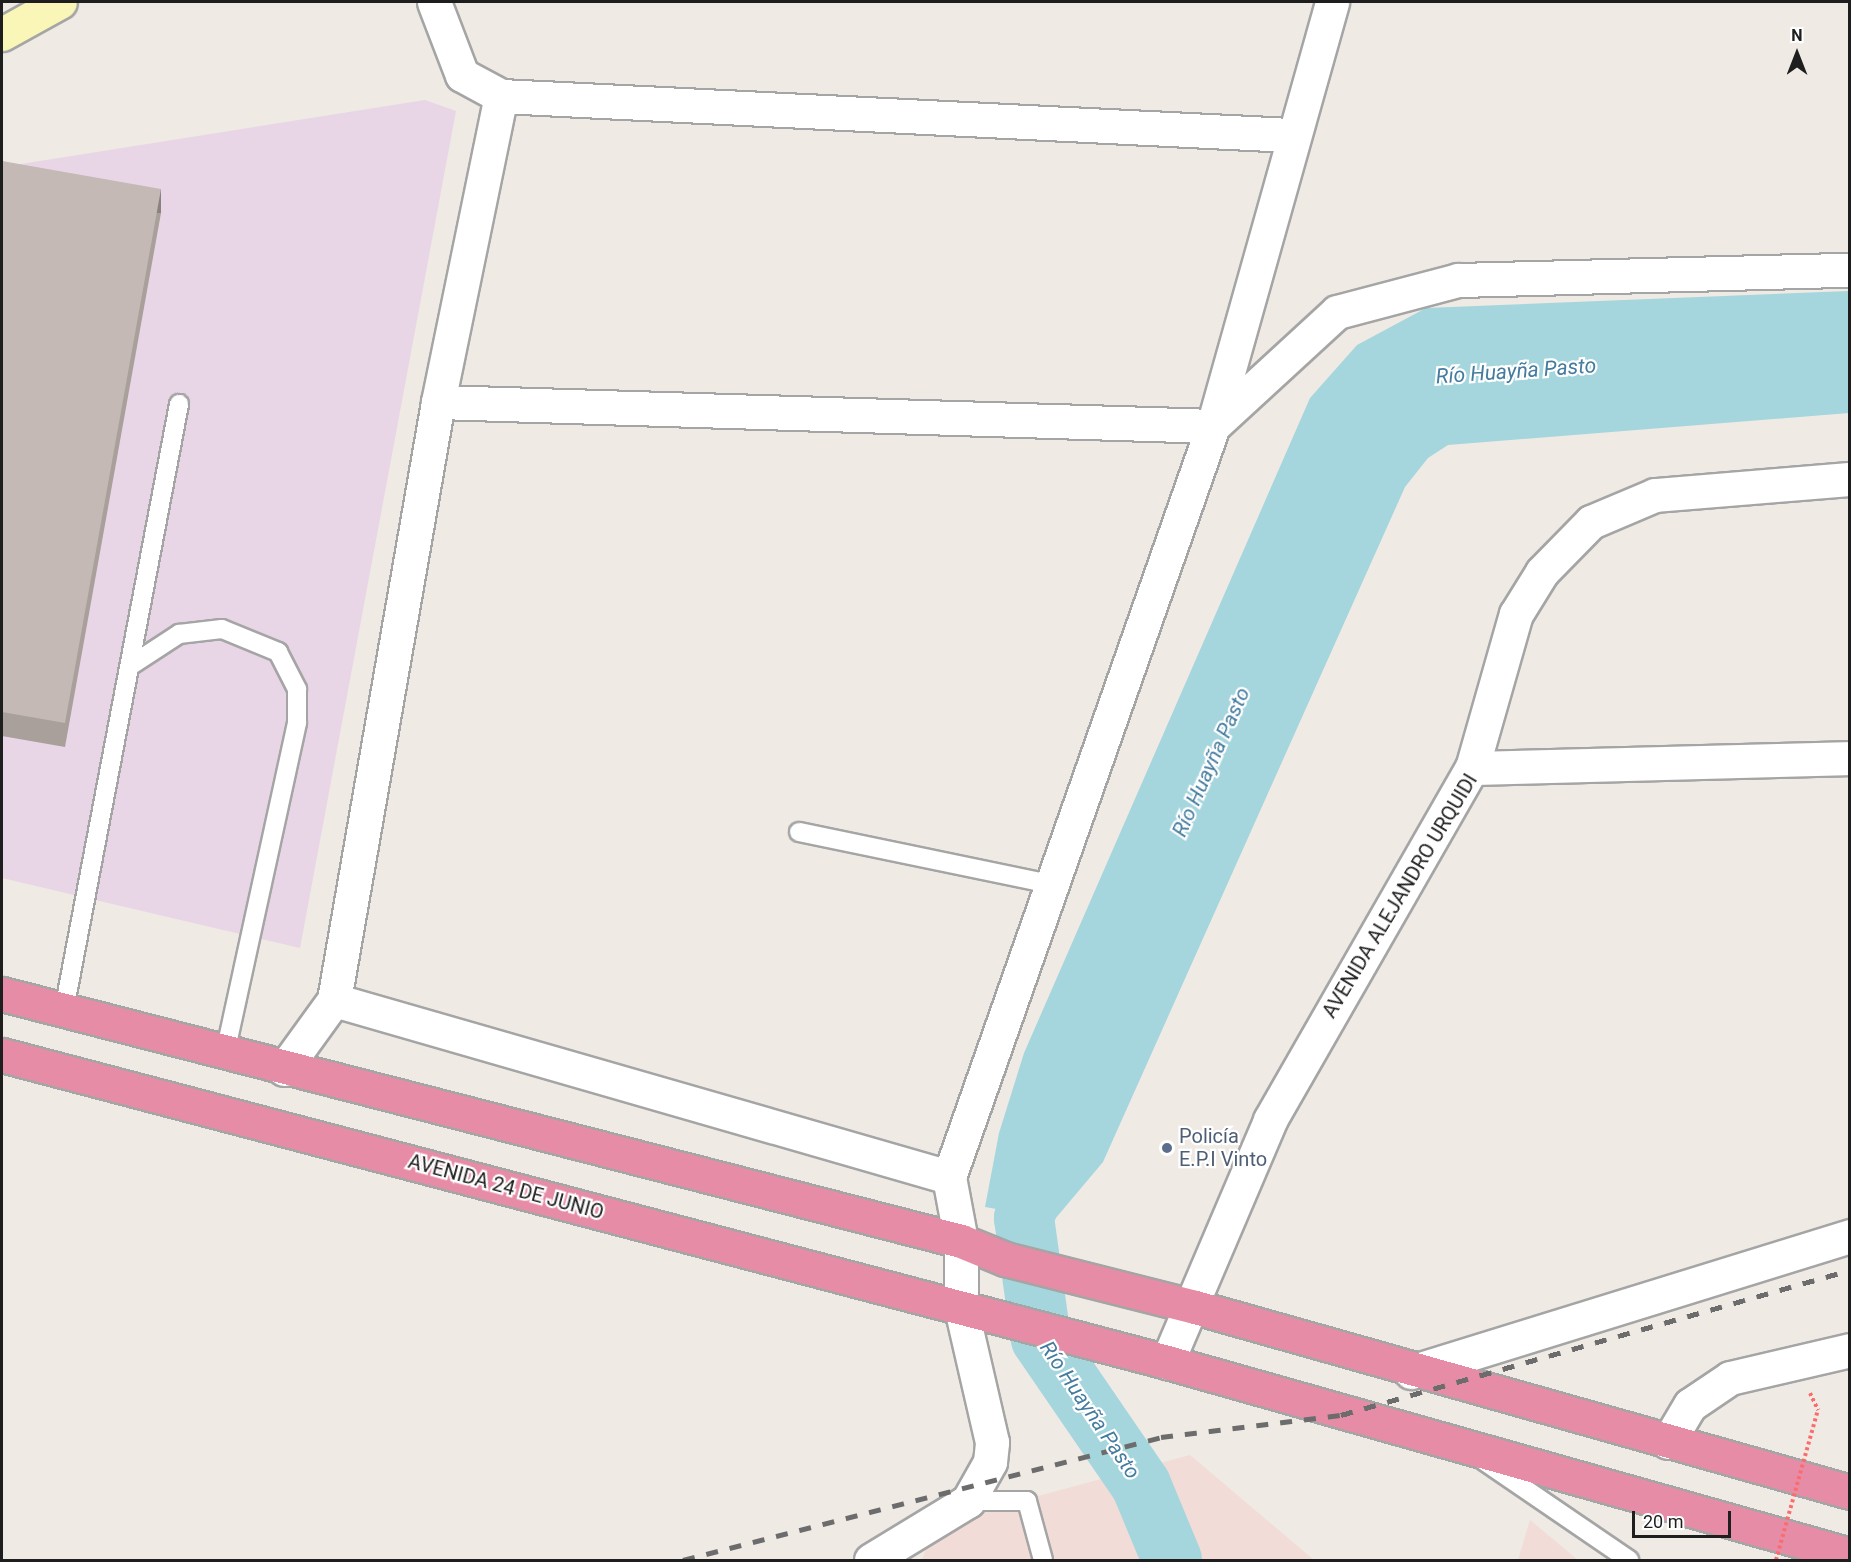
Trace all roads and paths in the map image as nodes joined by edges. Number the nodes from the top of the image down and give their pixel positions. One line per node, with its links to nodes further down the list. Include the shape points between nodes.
1 (60, 2): 4 (street)
2 (434, 2): 5 (street, via 462,75)
3 (1332, 2): 6 (street)
4 (2, 34)
5 (501, 96): 6 (street); 8 (street)
6 (1291, 135): 10 (street)
7 (1850, 270): 10 (street, via 1458,280 1337,312)
8 (438, 402): 10 (street); 18 (street)
9 (179, 404): 12 (lane)
10 (1213, 426): 16 (street)
11 (1850, 479): 14 (street, via 1655,495 1591,522 1542,572 1516,615)
12 (130, 666): 19 (lane); 20 (lane, via 179,634 222,629 278,652 297,689 297,723)
13 (1850, 758): 14 (street, AVENIDA ALEJANDRO URQUIDI)
14 (1472, 768): 26 (street, AVENIDA ALEJANDRO URQUIDI, via 1270,1120 1226,1213)
15 (799, 832): 16 (lane)
16 (1055, 885): 23 (street)
17 (2, 994): 19 (highway)
18 (334, 1000): 22 (street); 23 (street)
19 (64, 1010): 20 (highway)
20 (225, 1054): 22 (highway)
21 (2, 1055): 27 (highway, AVENIDA 24 DE JUNIO)
22 (284, 1069): 25 (highway)
23 (949, 1177): 25 (street)
24 (1850, 1236): 30 (street)
25 (961, 1241): 26 (highway, via 1005,1259); 27 (street)
26 (1195, 1306): 29 (street, AVENIDA ALEJANDRO URQUIDI); 30 (highway)
27 (962, 1308): 29 (highway, AVENIDA 24 DE JUNIO); 35 (street, via 992,1442 990,1462)
28 (1848, 1352): 32 (street, via 1730,1378 1690,1405)
29 (1167, 1362): 33 (highway, AVENIDA 24 DE JUNIO)
30 (1411, 1372): 32 (highway)
31 (1818, 1410): 40 (path, bridge)
32 (1668, 1442): 34 (highway)
33 (1462, 1446): 36 (highway, AVENIDA 24 DE JUNIO); 39 (lane)
34 (1850, 1492)
35 (968, 1501): 37 (street); 38 (lane, via 1027,1501)
36 (1850, 1555)
37 (871, 1560)
38 (1043, 1560)
39 (1629, 1560)
40 (1776, 1560)

